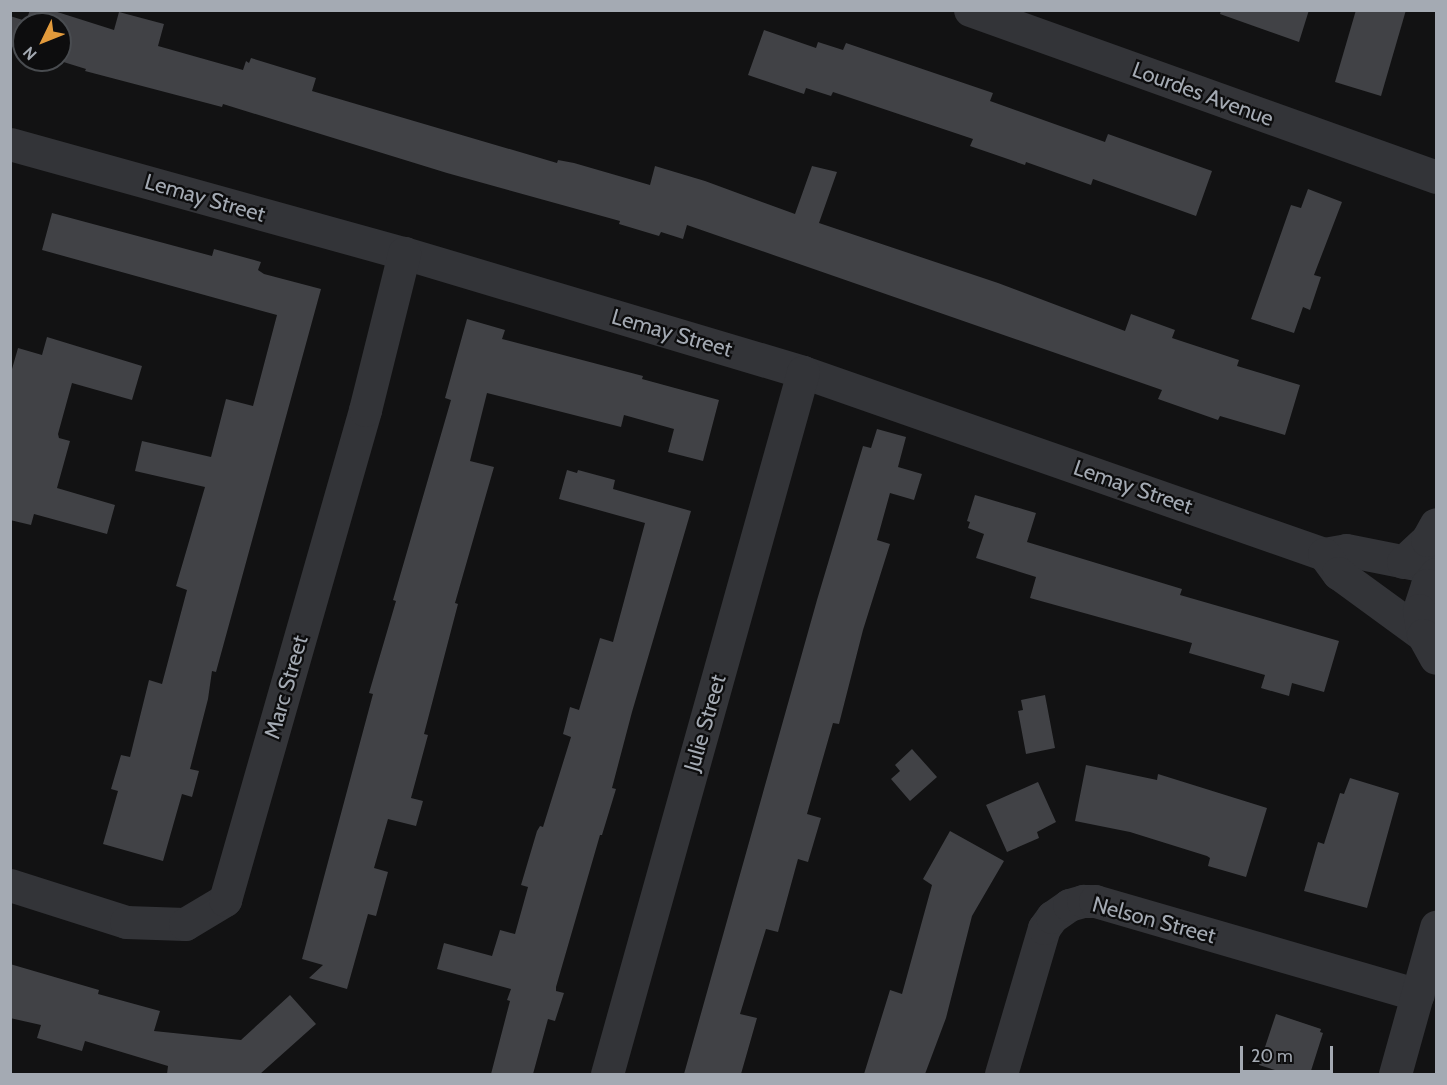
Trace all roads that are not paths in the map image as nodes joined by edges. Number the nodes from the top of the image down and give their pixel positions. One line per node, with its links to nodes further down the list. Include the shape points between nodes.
1 (970, 10): 3 (street, Lourdes Avenue)
2 (10, 144): 4 (street, Lemay Street)
3 (1437, 177)
4 (404, 253): 5 (street, Lemay Street); 12 (street, Marc Street, via 365,410 225,900 185,924 126,922)
5 (803, 372): 7 (street, Lemay Street); 15 (street, Julie Street)
6 (1437, 524): 8 (street, via 1427,540)
7 (1324, 554): 8 (street, Lemay Street, via 1346,550); 11 (street, via 1338,573)
8 (1403, 562): 9 (street, Lemay Street)
9 (1437, 568)
10 (1437, 574): 11 (street, via 1422,597 1419,610)
11 (1433, 654)
12 (10, 885)
13 (1437, 927): 14 (street)
14 (1418, 994): 16 (street, Nelson Street, via 1095,901 1083,901 1069,905 1044,928); 17 (street)
15 (607, 1074)
16 (1001, 1074)
17 (1395, 1074)

